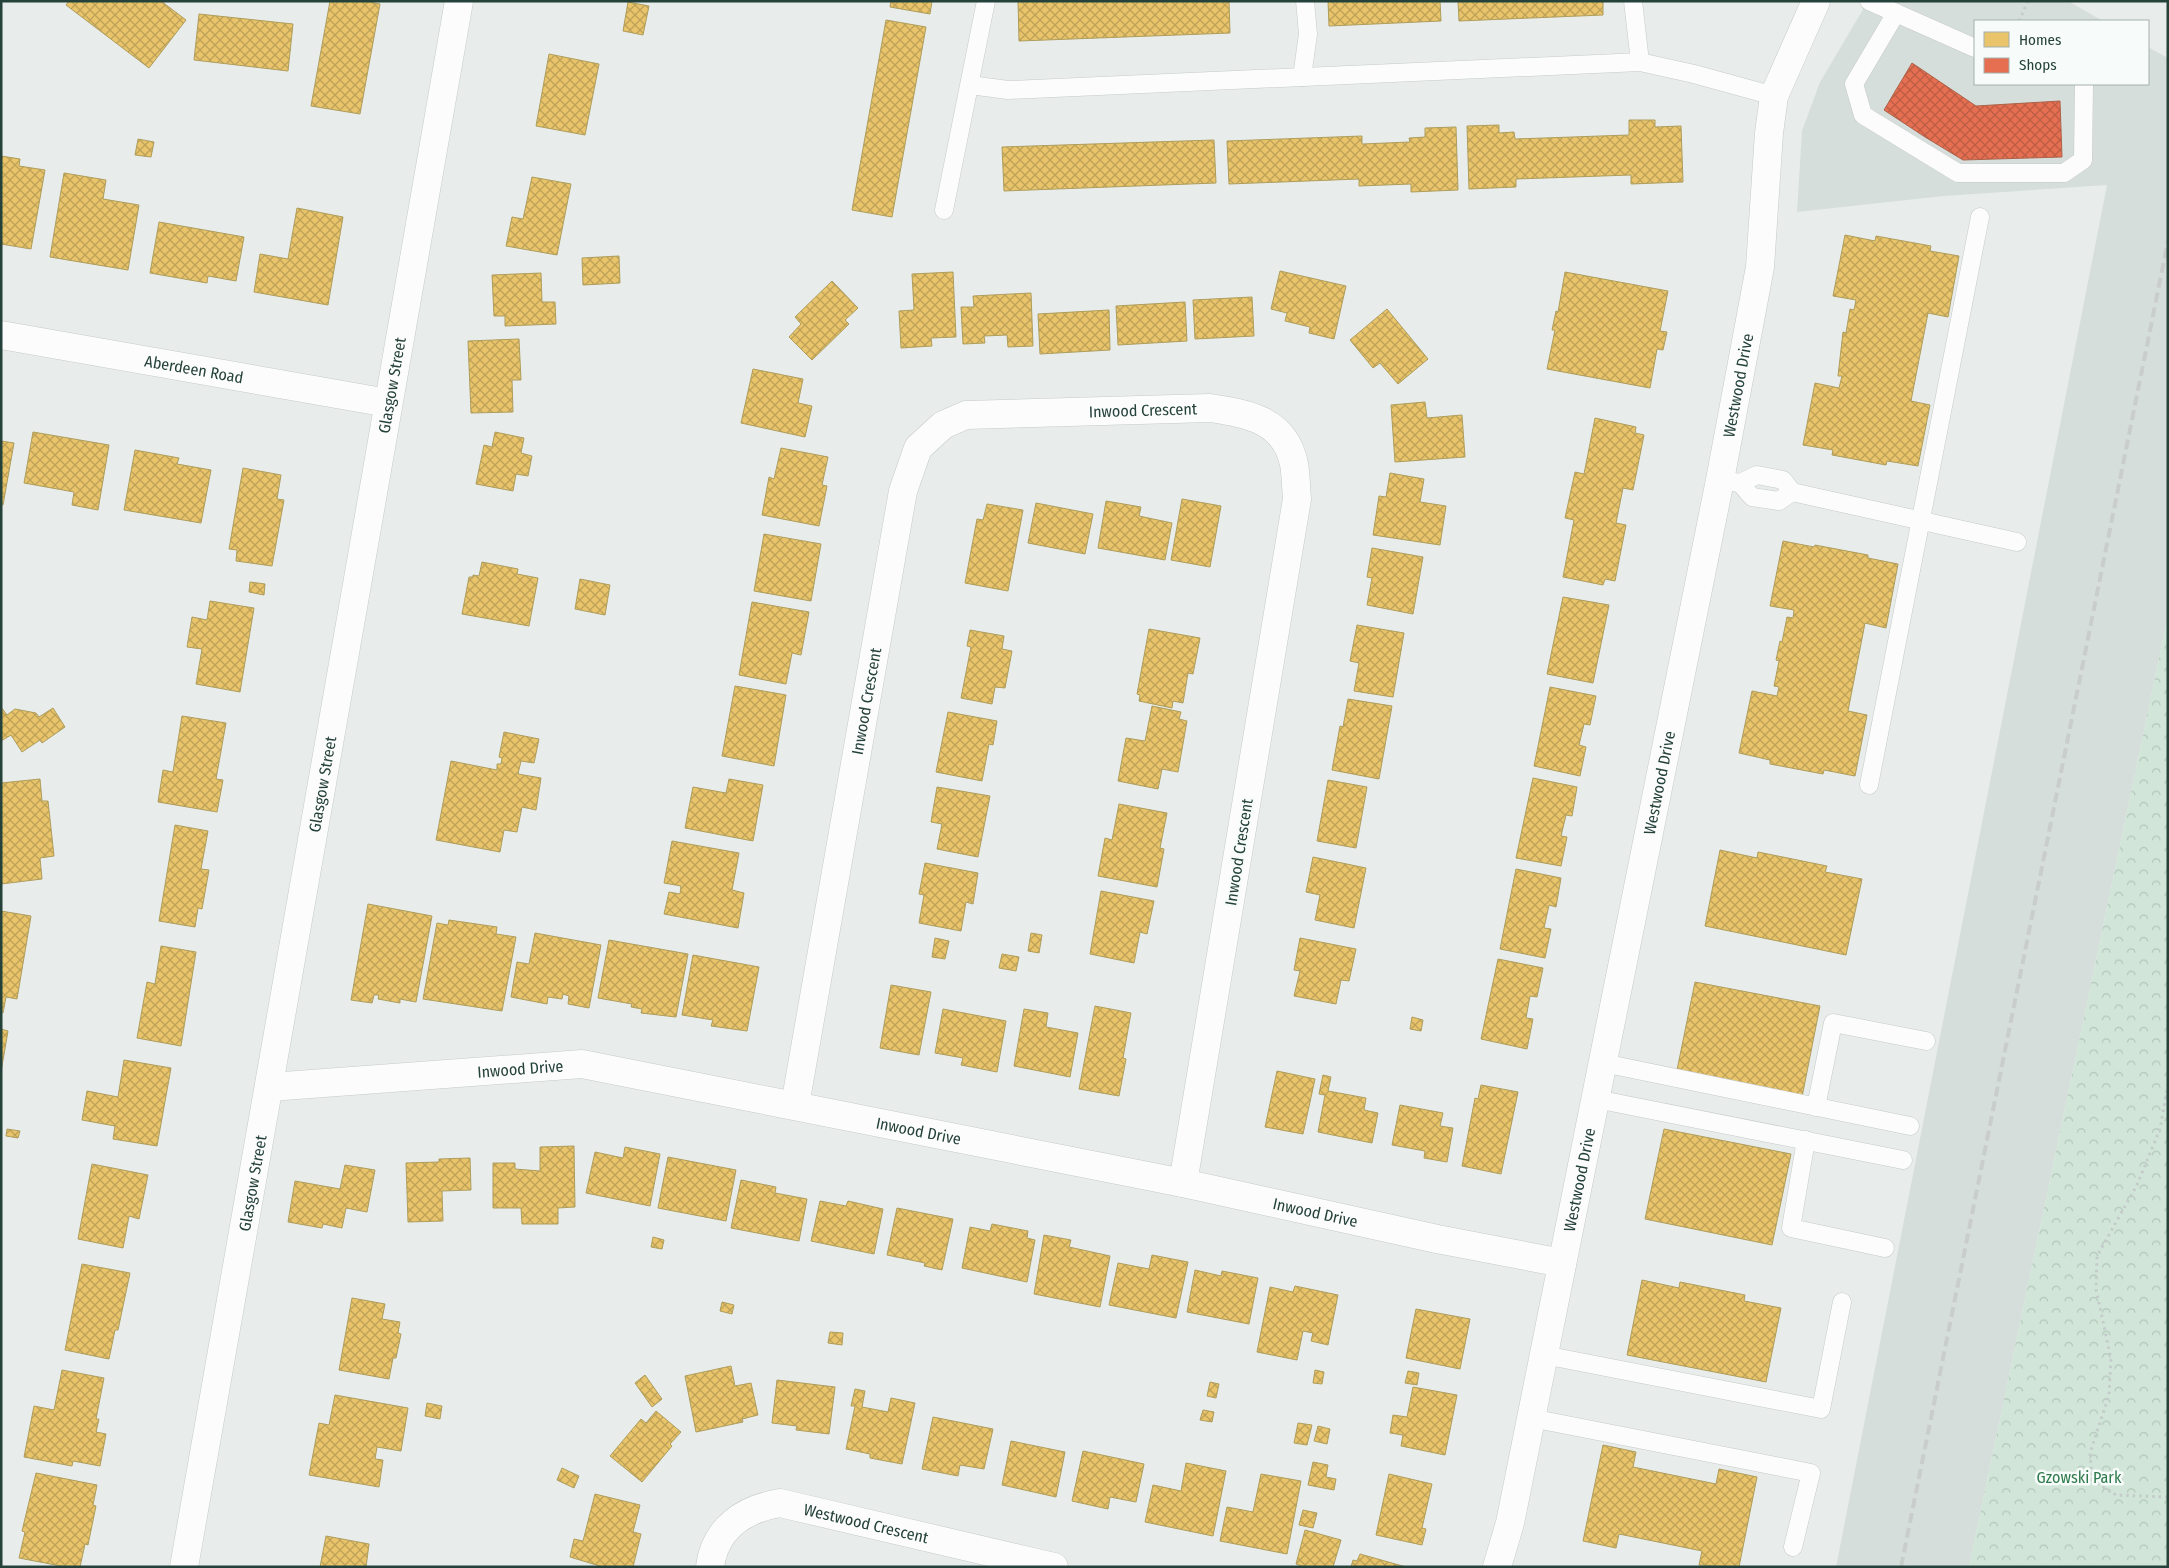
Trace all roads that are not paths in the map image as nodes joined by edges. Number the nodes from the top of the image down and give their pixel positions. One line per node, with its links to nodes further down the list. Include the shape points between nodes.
1 (459, 1): 17 (street, Glasgow Street)
2 (986, 1): 11 (lane)
3 (1305, 1): 10 (lane, via 1308,34)
4 (1633, 1): 9 (lane)
5 (1816, 1): 13 (street, Westwood Drive)
6 (1869, 1): 7 (lane)
7 (1896, 13): 8 (lane); 12 (lane, via 1854,84 1863,115 1958,173 2064,173 2083,160)
8 (1974, 48)
9 (1640, 62): 10 (lane); 13 (lane)
10 (1302, 78): 11 (lane, via 1008,90)
11 (970, 85): 14 (lane)
12 (2084, 85)
13 (1774, 96): 18 (street, Westwood Drive, via 1760,267)
14 (944, 210)
15 (1980, 217): 19 (lane)
16 (1, 335): 17 (street, Aberdeen Road)
17 (388, 403): 24 (street, Glasgow Street)
18 (1730, 482): 19 (lane, via 1752,497 1779,501 1792,492); 23 (street, Westwood Drive)
19 (1920, 520): 20 (lane); 21 (lane)
20 (2018, 542)
21 (1870, 785)
22 (1926, 1041): 27 (lane, via 1833,1023)
23 (1603, 1063): 25 (street, Westwood Drive); 27 (lane)
24 (270, 1087): 26 (street, Inwood Drive, via 582,1064); 38 (street, Glasgow Street)
25 (1596, 1099): 29 (lane); 33 (street, Westwood Drive)
26 (795, 1105): 31 (street, Inwood Drive); 31 (street, Inwood Crescent, via 903,491 918,448 943,425 966,415 1210,408 1238,412 1275,428 1286,441 1294,464 1298,499)
27 (1816, 1107): 28 (lane)
28 (1910, 1126)
29 (1806, 1140): 30 (lane); 32 (lane, via 1791,1228)
30 (1903, 1160)
31 (1183, 1183): 33 (street, Inwood Drive)
32 (1885, 1248)
33 (1562, 1263): 35 (street, Westwood Drive)
34 (1842, 1302): 35 (lane, via 1821,1409)
35 (1544, 1355): 36 (street, Westwood Drive)
36 (1531, 1418): 37 (lane, via 1811,1473); 41 (street, Westwood Drive, via 1510,1524)
37 (1794, 1547)
38 (184, 1567)
39 (710, 1567): 40 (street, Westwood Crescent, via 720,1538 736,1519 761,1506 780,1503)
40 (1054, 1567)
41 (1497, 1567)

